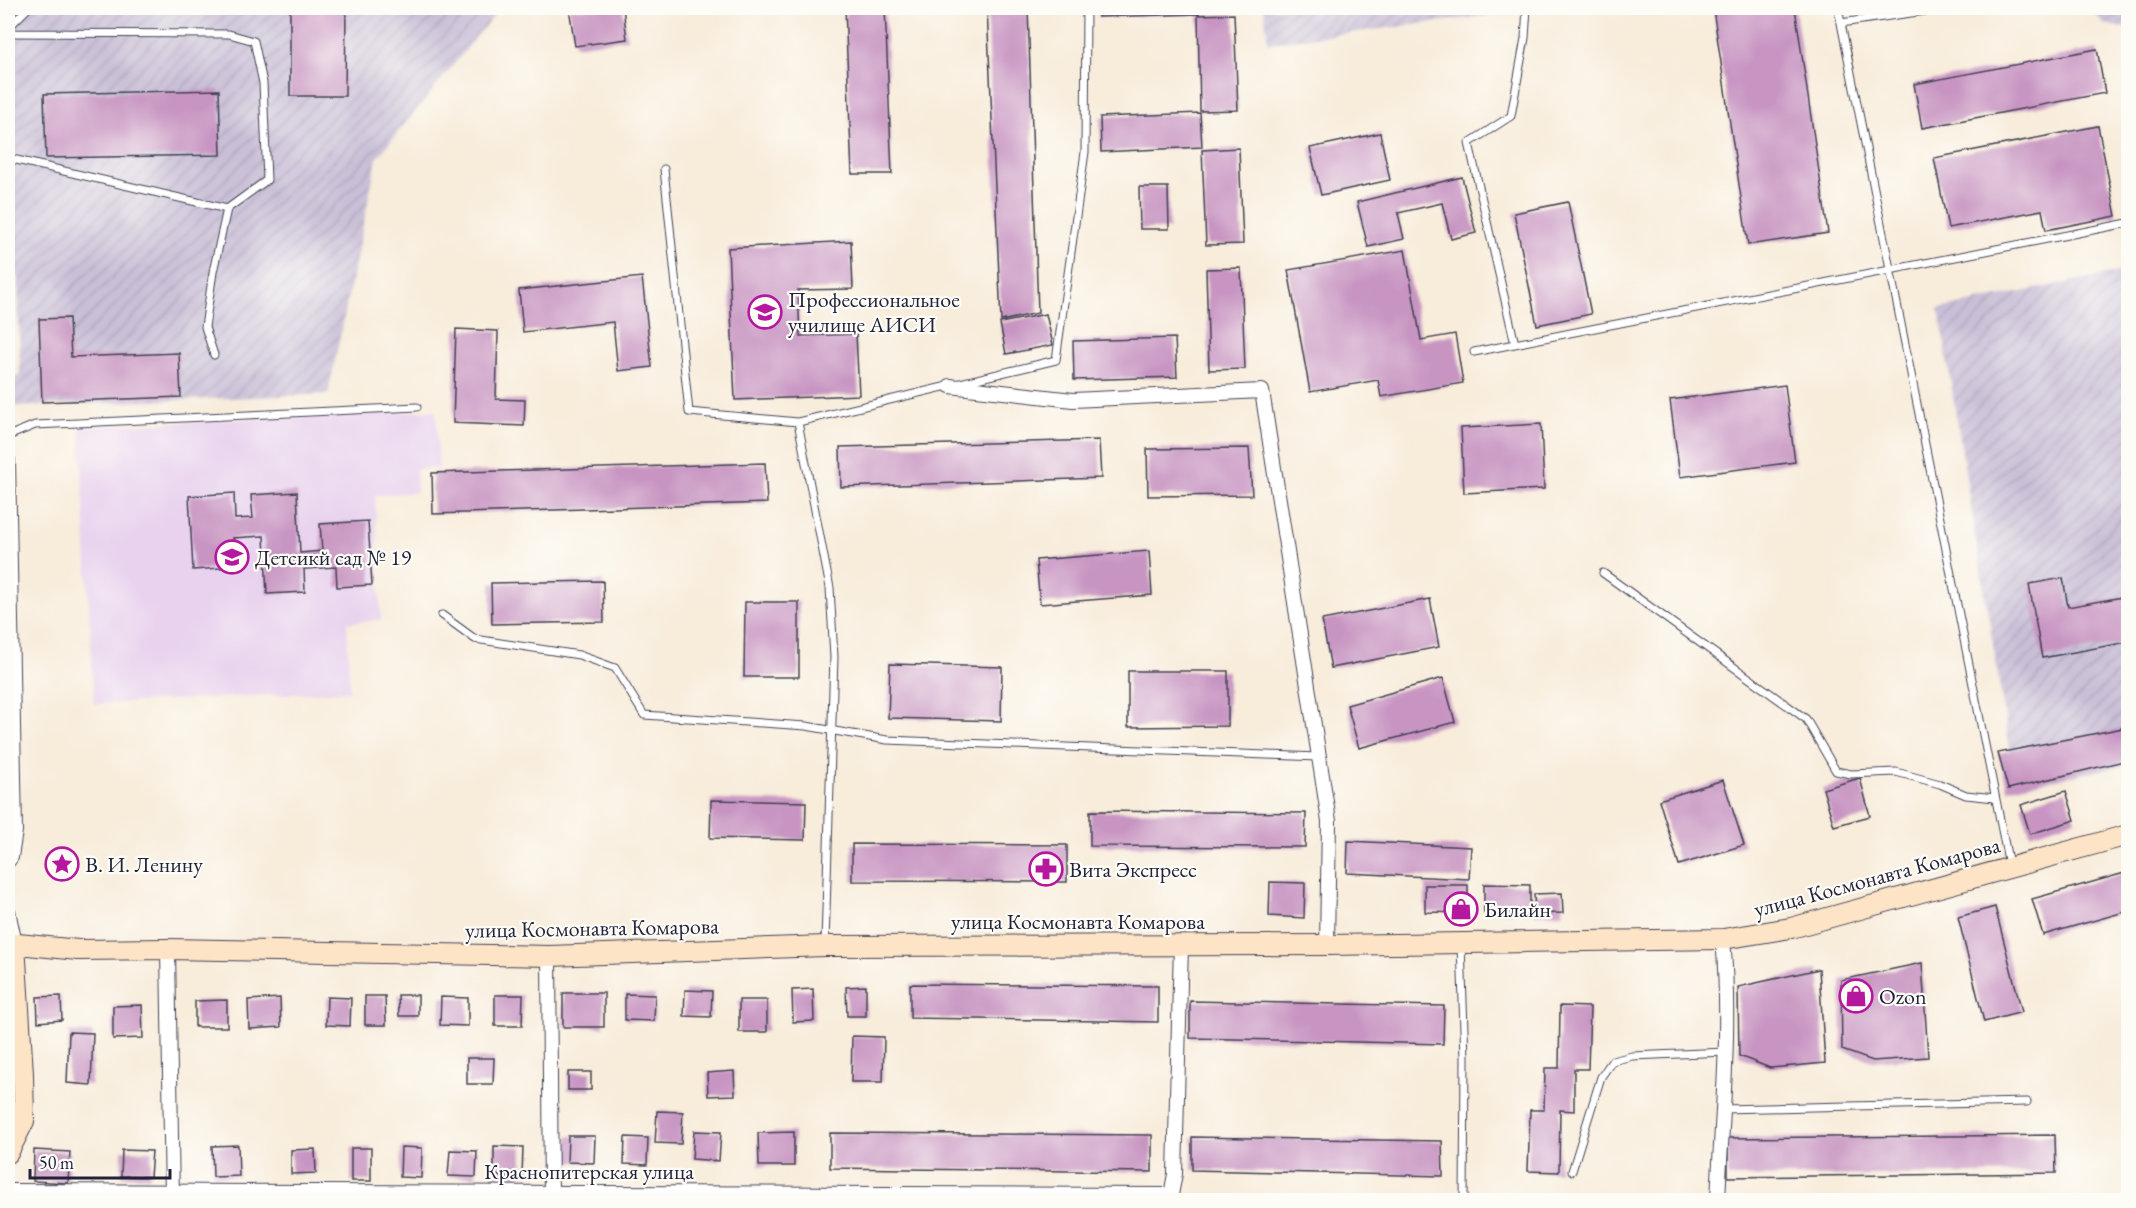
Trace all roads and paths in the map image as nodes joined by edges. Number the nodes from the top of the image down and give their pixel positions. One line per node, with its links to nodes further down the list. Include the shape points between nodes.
1 (28, 8): 7 (lane)
2 (1086, 8): 17 (lane, via 1085,152 1056,360)
3 (1527, 8): 14 (lane, via 1511,116 1469,143)
4 (1838, 8): 6 (lane)
5 (1946, 8): 6 (lane)
6 (1841, 23): 13 (lane)
7 (8, 28)
8 (8, 33): 11 (lane, via 229,34 254,40 263,83 267,180)
9 (8, 159): 11 (lane)
10 (664, 169): 19 (lane, via 689,412)
11 (227, 209): 16 (lane, via 205,327)
12 (2128, 223): 13 (lane)
13 (1890, 269): 14 (lane); 26 (lane)
14 (1515, 344): 15 (lane)
15 (1474, 352)
16 (214, 355)
17 (950, 386): 19 (lane); 25 (street, via 1073,400 1263,391)
18 (417, 407): 20 (lane, via 35,425)
19 (798, 423): 24 (lane, via 830,588 834,657)
20 (8, 436)
21 (8, 460): 28 (street, via 15,831)
22 (1603, 573): 26 (lane, via 1806,719 1836,771 1896,772 1966,795)
23 (442, 615): 24 (lane, via 475,639 579,655 615,668 644,715)
24 (832, 730): 25 (lane, via 887,740); 36 (lane)
25 (1318, 757): 35 (street, via 1329,821)
26 (1995, 798): 29 (lane)
27 (2128, 835): 29 (main road, улица Космонавта Комарова)
28 (8, 861)
29 (2009, 867): 31 (main road, улица Космонавта Комарова, via 1791,928)
30 (8, 911): 32 (street)
31 (1723, 939): 33 (main road, улица Космонавта Комарова); 39 (street)
32 (11, 943): 37 (main road, улица Космонавта Комарова, via 78,950); 42 (main road, via 24,1120)
33 (1461, 943): 35 (main road, улица Космонавта Комарова); 48 (lane)
34 (1181, 945): 35 (main road, улица Космонавта Комарова); 36 (main road, улица Космонавта Комарова); 47 (street, via 1175,1174)
35 (1327, 945)
36 (825, 946): 38 (main road, улица Космонавта Комарова)
37 (168, 949): 38 (main road, улица Космонавта Комарова); 45 (street)
38 (549, 956): 46 (street)
39 (1726, 1052): 41 (street); 43 (lane, via 1612,1060 1601,1077)
40 (2027, 1102): 41 (lane)
41 (1722, 1109): 49 (street)
42 (8, 1153)
43 (1572, 1171)
44 (8, 1191): 45 (street, Краснопитерская улица)
45 (171, 1196): 46 (street, Краснопитерская улица)
46 (551, 1196): 47 (street, Краснопитерская улица)
47 (1170, 1198)
48 (1464, 1200)
49 (1718, 1200)

